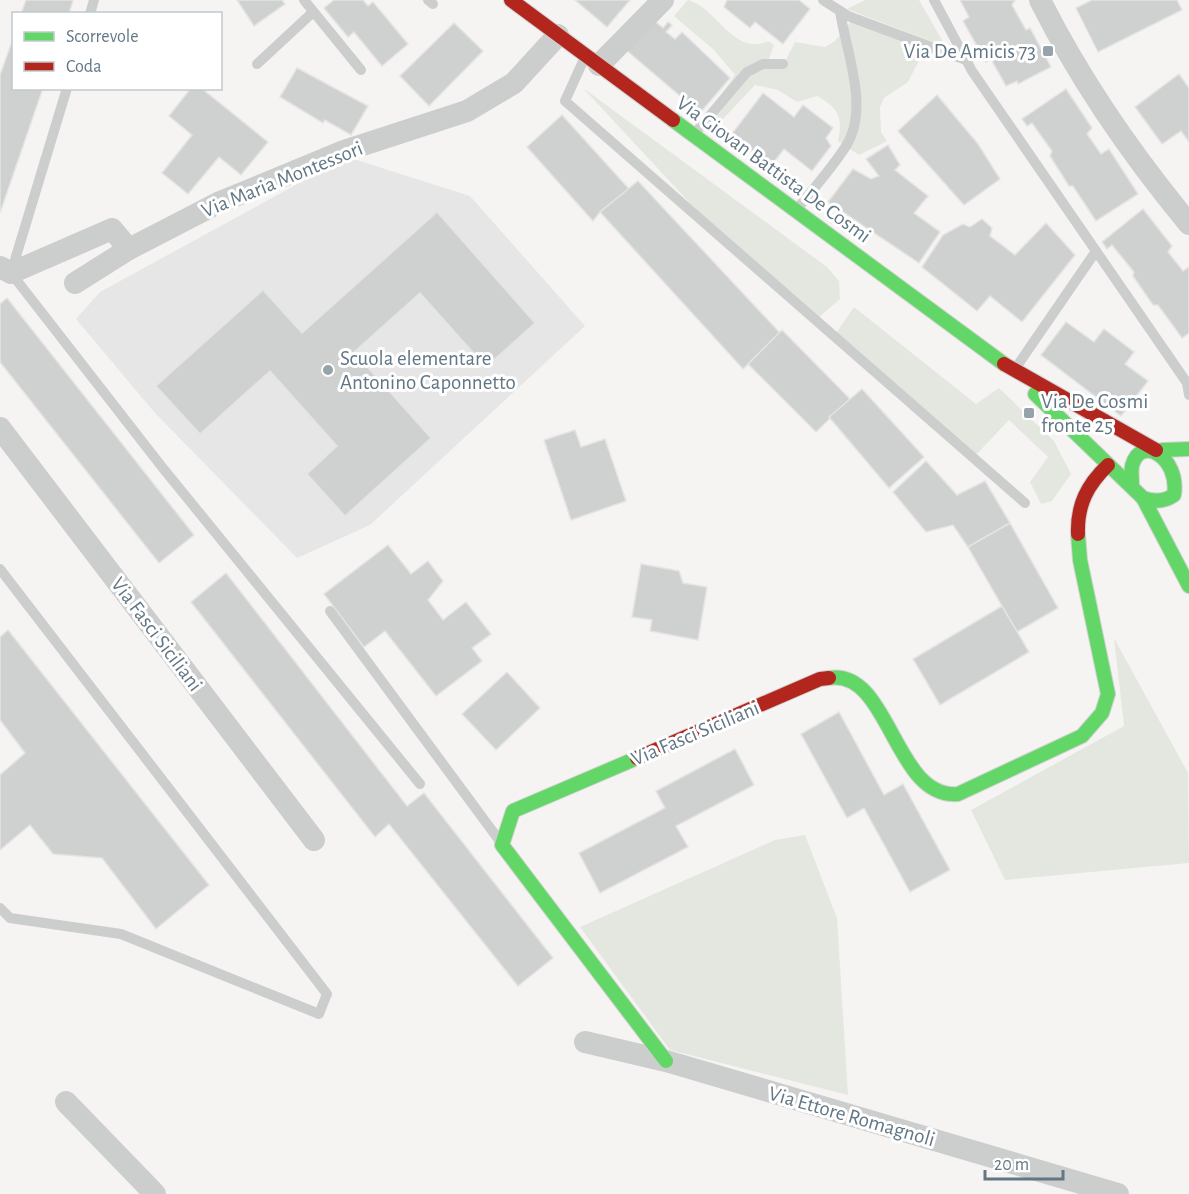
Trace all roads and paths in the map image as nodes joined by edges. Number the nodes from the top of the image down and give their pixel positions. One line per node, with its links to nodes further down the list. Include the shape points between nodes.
1 (304, 0): 8 (lane)
2 (511, 0): 9 (street, Via Giovan Battista De Cosmi)
3 (663, 0): 10 (street)
4 (823, 0): 7 (lane)
5 (933, 0): 11 (lane)
6 (1040, 0): 18 (street, via 1087,85)
7 (840, 11): 11 (lane); 17 (lane, via 853,73 856,119 847,145)
8 (312, 13): 12 (lane); 14 (lane)
9 (558, 35): 10 (street, Via Giovan Battista De Cosmi); 19 (street, Via Maria Montessori, via 514,82 467,111 344,151 218,203)
10 (592, 60): 16 (street, Via Giovan Battista De Cosmi); 33 (lane, via 565,101)
11 (966, 60): 20 (lane)
12 (257, 64)
13 (783, 64): 16 (lane, via 763,64 747,72)
14 (361, 70)
15 (66, 90): 21 (lane)
16 (693, 135): 17 (street, Via Giovan Battista De Cosmi)
17 (796, 211): 23 (street, Via Giovan Battista De Cosmi)
18 (1189, 224)
19 (129, 249): 21 (street, via 112,229); 22 (street, Via Maria Montessori)
20 (1096, 251): 23 (lane); 24 (lane, via 1187,383)
21 (4, 274): 37 (lane)
22 (75, 283)
23 (1013, 371): 27 (street); 28 (street)
24 (1189, 395)
25 (0, 428): 38 (street, Via Fasci Siciliani)
26 (1188, 446): 27 (street)
27 (1159, 450): 29 (street, via 1144,453 1135,461); 30 (street, via 1172,454 1179,463)
28 (1108, 465): 29 (street); 39 (street, Via Fasci Siciliani, via 1095,477 1077,512 1080,560 1107,694 1105,710 1082,736 947,796 923,782 863,688 839,676 820,679 513,811)
29 (1132, 484): 31 (street)
30 (1181, 484): 31 (street, via 1170,498); 32 (street)
31 (1143, 498): 35 (street)
32 (1186, 499)
33 (1025, 504)
34 (0, 569): 40 (lane, via 327,994 319,1014 121,934 10,918)
35 (1189, 586)
36 (330, 611): 39 (lane)
37 (420, 783)
38 (314, 840)
39 (502, 845): 42 (street)
40 (0, 908)
41 (585, 1042): 42 (street, Via Ettore Romagnoli)
42 (666, 1061): 45 (street, Via Ettore Romagnoli)
43 (66, 1102): 44 (street)
44 (155, 1194)
45 (1118, 1194)

